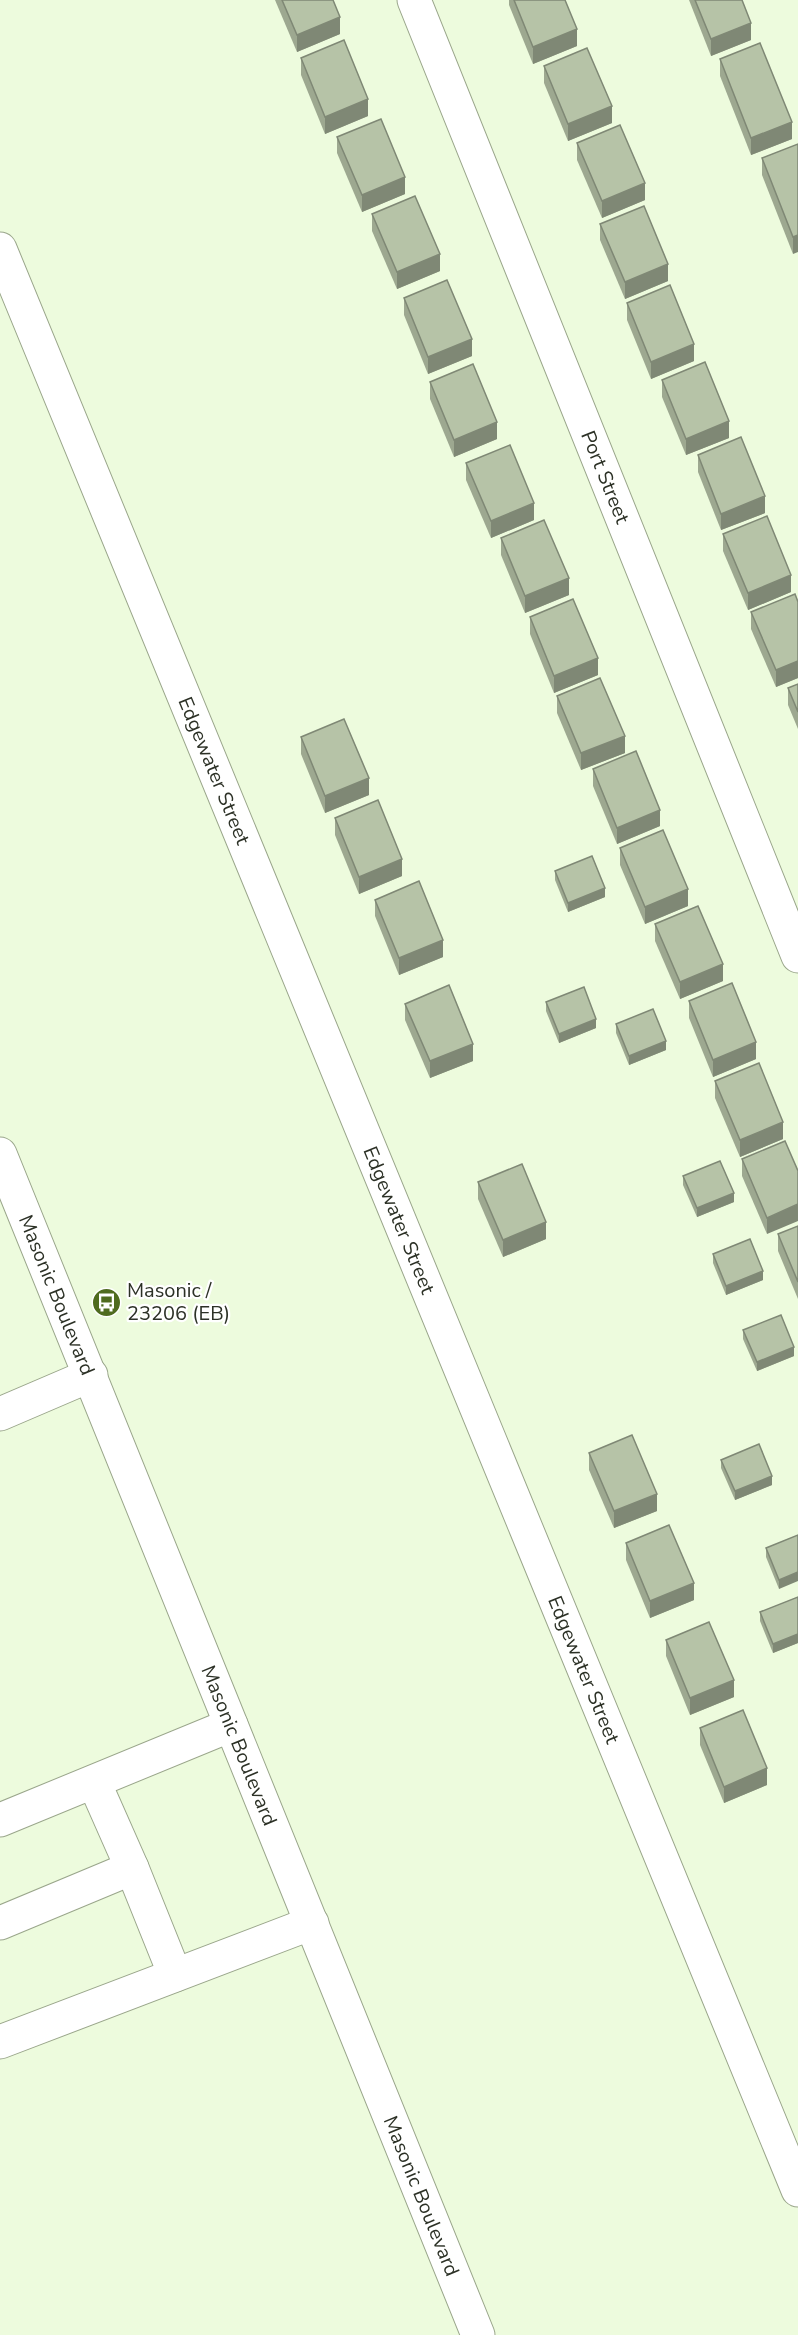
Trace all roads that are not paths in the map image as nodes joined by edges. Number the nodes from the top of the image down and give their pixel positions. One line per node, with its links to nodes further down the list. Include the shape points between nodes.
1 (414, 0): 3 (street, Port Street)
2 (0, 249): 15 (street, Edgewater Street)
3 (798, 956)
4 (0, 1154): 5 (street, Masonic Boulevard)
5 (91, 1375): 6 (street); 7 (street, Masonic Boulevard)
6 (0, 1414)
7 (231, 1725): 8 (street); 12 (street, Masonic Boulevard)
8 (94, 1782): 9 (street); 10 (street)
9 (0, 1820)
10 (132, 1868): 11 (street); 13 (street)
11 (0, 1923)
12 (312, 1923): 13 (street); 16 (street, Masonic Boulevard)
13 (176, 1975): 14 (street)
14 (0, 2042)
15 (798, 2190)
16 (478, 2335)

